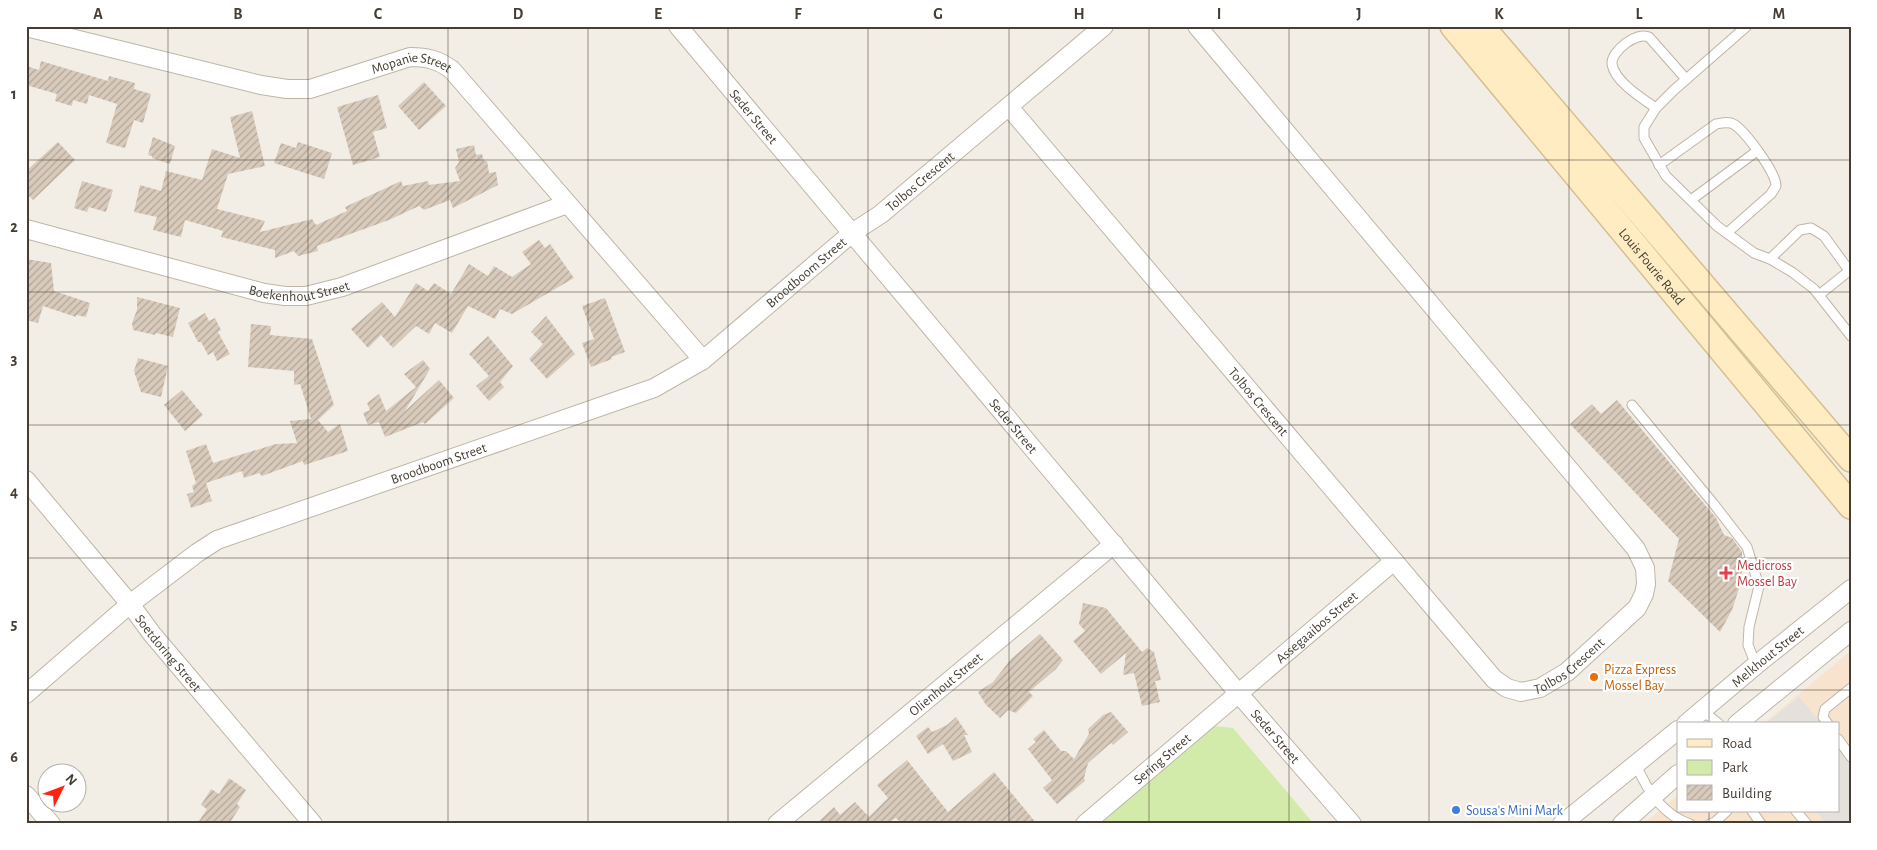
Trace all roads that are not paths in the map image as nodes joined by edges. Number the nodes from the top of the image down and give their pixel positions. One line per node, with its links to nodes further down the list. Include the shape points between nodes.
1 (678, 26): 16 (street, Seder Street)
2 (1104, 26): 9 (street, Tolbos Crescent)
3 (1197, 26): 28 (street, Tolbos Crescent, via 1636,548 1645,568 1646,584 1637,608 1567,672 1540,688 1522,692 1507,688 1494,679)
4 (1453, 26): 26 (main road, Louis Fourie Road)
5 (1481, 26): 24 (main road, Louis Fourie Road)
6 (1747, 26): 8 (lane)
7 (26, 27): 14 (street, Mopanie Street, via 287,89 310,89 410,57 438,61 452,70)
8 (1686, 79): 10 (lane); 10 (lane, via 1645,35 1631,40 1617,52 1612,64 1617,76)
9 (1009, 107): 16 (street, Tolbos Crescent, via 881,214); 28 (street, Tolbos Crescent)
10 (1656, 108): 12 (lane, via 1644,127 1644,138)
11 (1757, 151): 12 (lane, via 1734,124 1723,123 1711,126); 13 (lane); 17 (lane, via 1774,175 1776,186)
12 (1659, 165): 13 (lane)
13 (1691, 200): 17 (lane)
14 (567, 204): 15 (street, Boekenhout Street, via 342,287 306,296 264,294); 22 (street, Mopanie Street)
15 (26, 229)
16 (852, 233): 22 (street, Broodboom Street); 27 (street, Seder Street)
17 (1727, 233): 18 (lane)
18 (1770, 259): 19 (lane, via 1800,230 1811,228 1824,236); 20 (lane, via 1792,272)
19 (1850, 272): 20 (lane)
20 (1819, 295): 21 (lane)
21 (1851, 336)
22 (703, 360): 30 (street, Broodboom Street, via 654,388 217,540)
23 (1632, 405): 32 (lane, via 1747,547 1759,586 1748,645)
24 (1851, 459)
25 (26, 480): 30 (street, Soetdoring Street)
26 (1851, 506)
27 (1114, 544): 35 (street, Seder Street); 54 (street, Olienhout Street)
28 (1394, 561): 35 (street, Assegaaibos Street)
29 (1851, 589): 32 (street, Melkhout Street)
30 (130, 604): 34 (street, Broodboom Street); 53 (street, Soetdoring Street)
31 (1851, 631): 39 (street)
32 (1756, 665): 36 (street, Melkhout Street)
33 (1851, 688): 40 (lane, via 1825,709 1823,717)
34 (26, 694)
35 (1240, 694): 55 (street, Sering Street); 56 (street, Seder Street)
36 (1702, 710): 37 (street, Melkhout Street); 38 (lane)
37 (1688, 722)
38 (1717, 722)
39 (1739, 722)
40 (1827, 722)
41 (1677, 731): 44 (street)
42 (1840, 742): 43 (lane)
43 (1851, 757)
44 (1636, 764): 47 (lane); 57 (street)
45 (1677, 775): 47 (street)
46 (26, 795): 52 (street)
47 (1653, 796): 51 (street); 58 (lane, via 1672,814)
48 (1726, 812): 59 (lane)
49 (1753, 812): 60 (lane)
50 (1797, 812): 61 (lane)
51 (1626, 822)
52 (51, 824)
53 (313, 824)
54 (777, 824)
55 (1085, 824)
56 (1352, 824)
57 (1562, 824)
58 (1690, 824)
59 (1710, 824)
60 (1762, 824)
61 (1807, 824)

